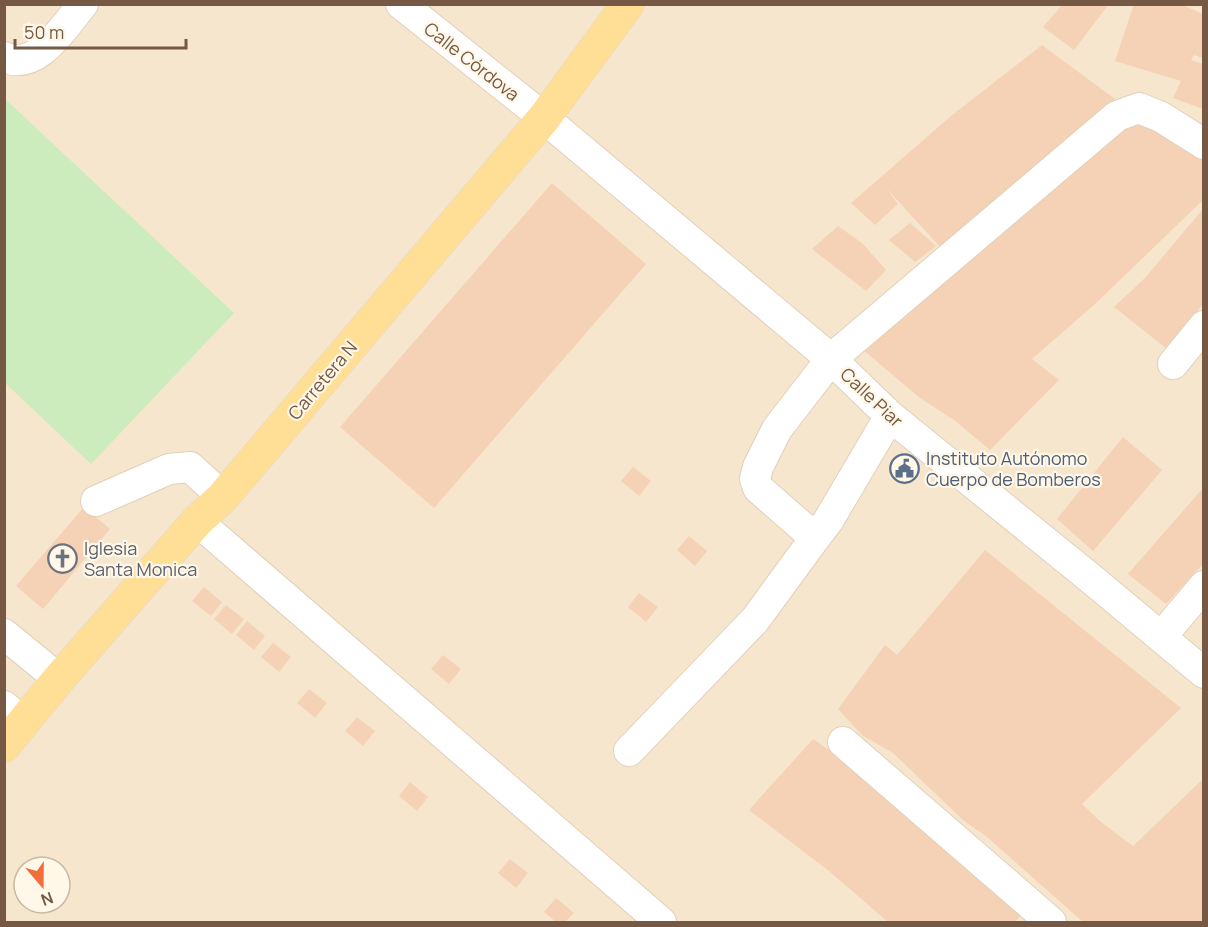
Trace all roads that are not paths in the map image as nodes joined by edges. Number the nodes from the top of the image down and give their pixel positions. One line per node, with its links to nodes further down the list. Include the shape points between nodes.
1 (83, 4): 4 (street, via 43,52 27,59)
2 (401, 4): 5 (street, Calle Córdova)
3 (628, 4): 5 (main road, Carretera N)
4 (4, 57)
5 (544, 118): 8 (street, Calle Piar); 11 (main road, Carretera N)
6 (1203, 144): 8 (street, via 1139,108 1117,116)
7 (1203, 326): 9 (street)
8 (831, 359): 10 (street, Calle Piar); 14 (street, via 777,429 755,479 758,488)
9 (1173, 364)
10 (890, 416): 14 (street); 17 (street, Calle Piar)
11 (222, 497): 12 (street, via 190,467 169,469); 13 (main road, Carretera N)
12 (96, 501)
13 (197, 521): 19 (main road, Carretera N); 24 (street)
14 (815, 538): 22 (street, via 755,620)
15 (1203, 586): 17 (street)
16 (4, 634): 19 (street)
17 (1161, 637): 18 (street, Calle Piar)
18 (1203, 673)
19 (59, 679): 20 (main road, Carretera N)
20 (11, 725)
21 (843, 742): 23 (street)
22 (629, 751)
23 (1047, 921)
24 (661, 922)

